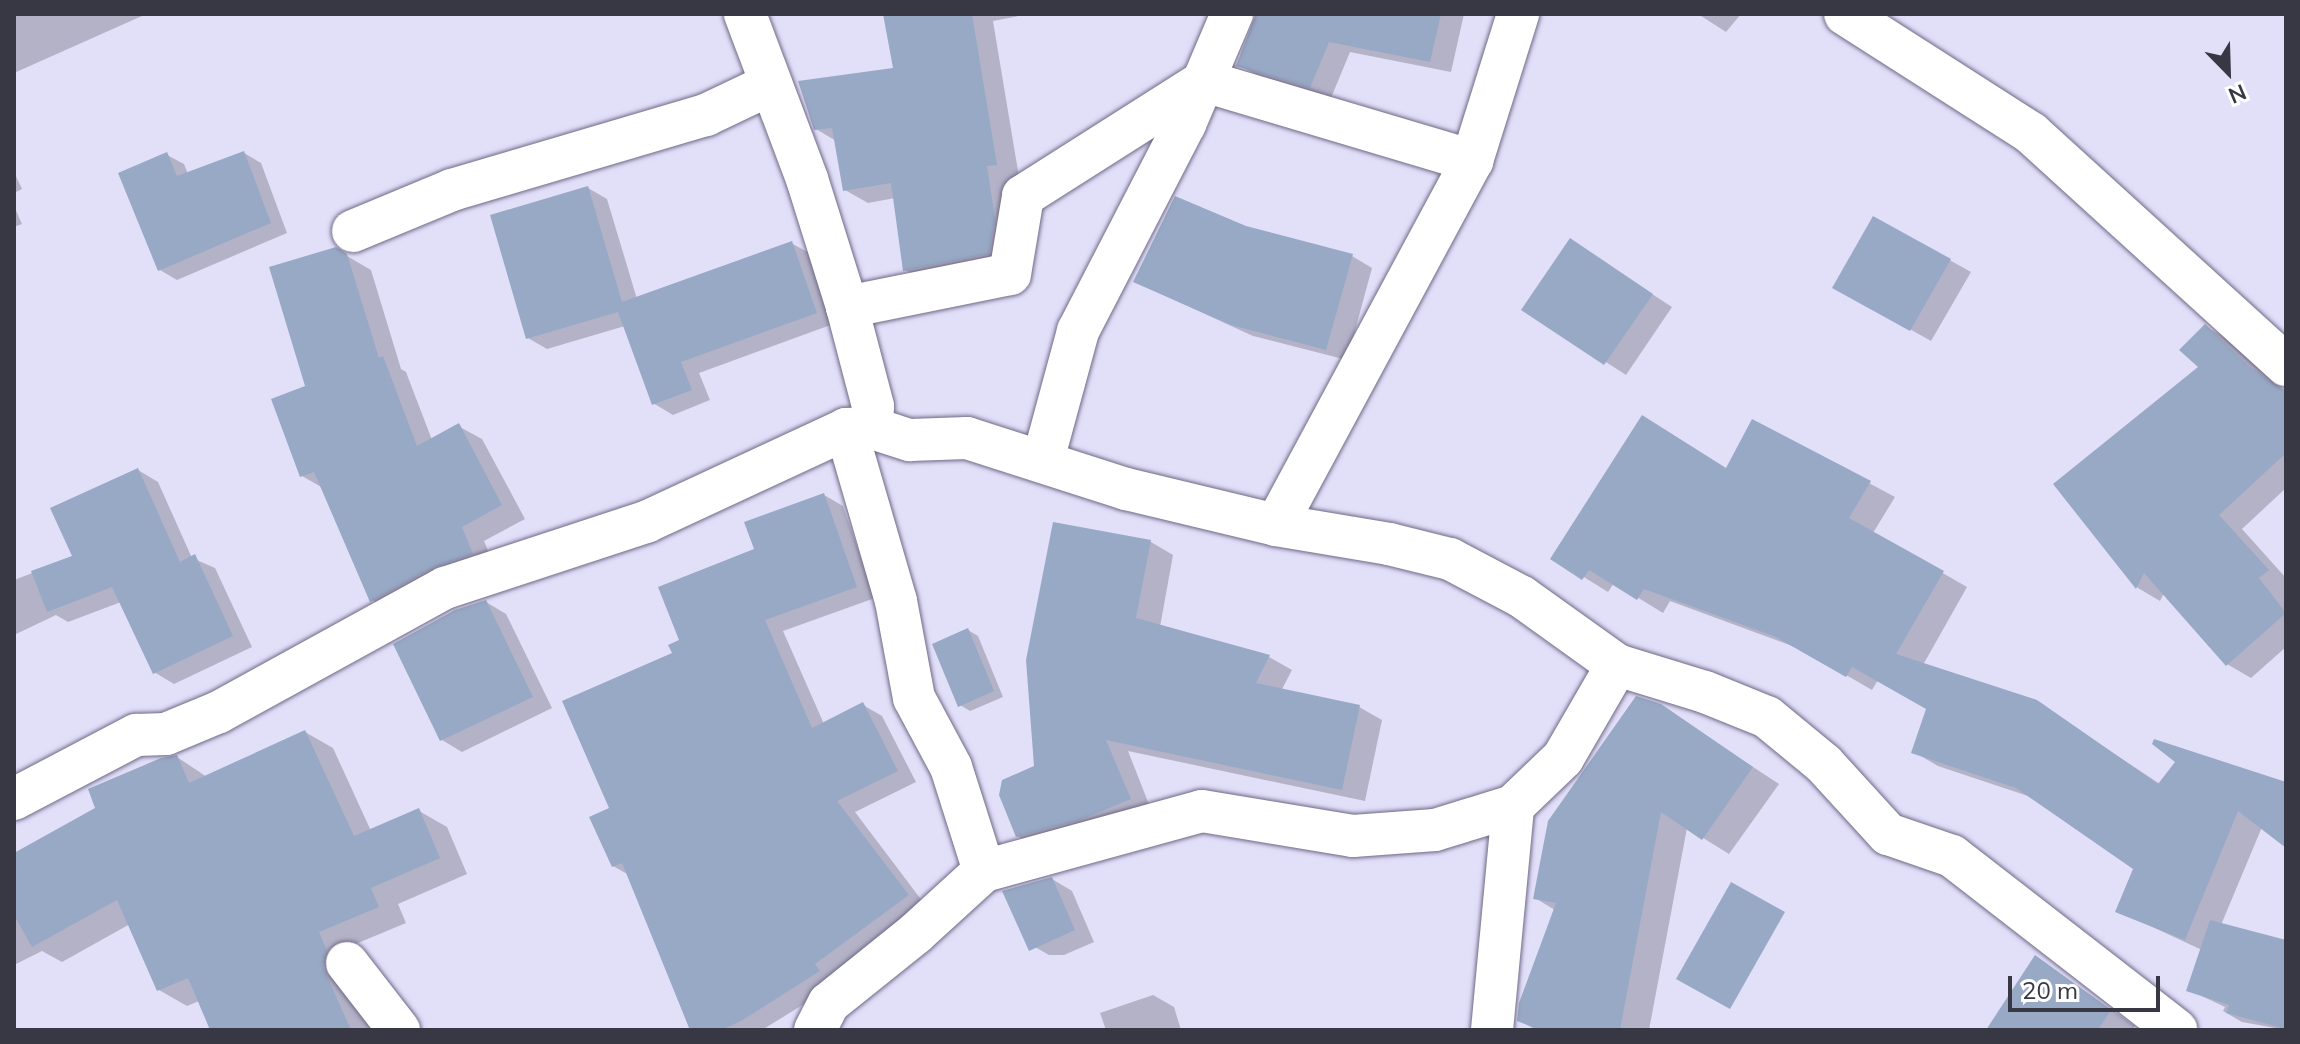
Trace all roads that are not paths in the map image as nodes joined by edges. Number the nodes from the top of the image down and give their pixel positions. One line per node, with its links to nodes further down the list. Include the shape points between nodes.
1 (745, 14): 6 (street)
2 (1232, 14): 5 (street)
3 (1518, 14): 7 (street)
4 (1845, 14): 10 (street, via 2031,133)
5 (1204, 81): 7 (street); 9 (street, via 1023,196 1010,274); 12 (street, via 1078,331)
6 (771, 84): 8 (street, via 706,115 452,190); 9 (street)
7 (1472, 161): 13 (street)
8 (353, 231)
9 (847, 307): 11 (street, via 873,406)
10 (2286, 365)
11 (859, 428): 12 (street, via 910,440 967,438); 15 (street, via 646,522 445,588 219,712 166,734 136,735); 17 (street, via 914,698 951,767)
12 (1043, 460): 13 (street, via 1126,489)
13 (1276, 525): 14 (street, via 1450,559 1522,597)
14 (1617, 665): 16 (street, via 1563,758); 22 (street, via 1767,717 1824,764 1888,834 1952,856)
15 (14, 799)
16 (1513, 806): 17 (street, via 1435,830 1353,836 1202,811); 21 (street)
17 (984, 871): 20 (street, via 829,1003)
18 (347, 963): 19 (street)
19 (399, 1030)
20 (815, 1030)
21 (1492, 1030)
22 (2176, 1030)

